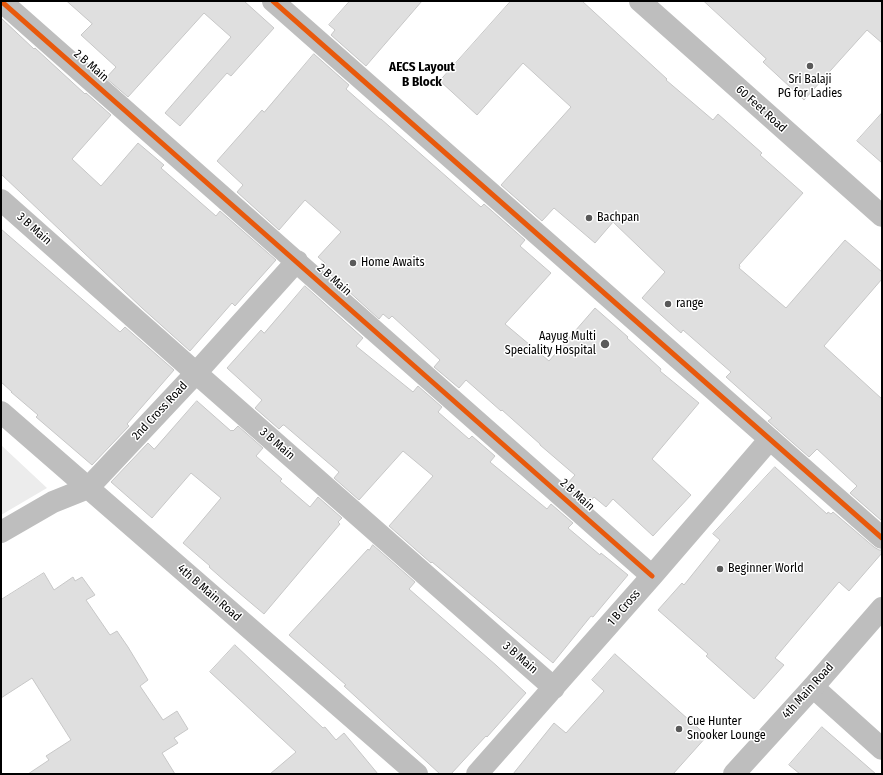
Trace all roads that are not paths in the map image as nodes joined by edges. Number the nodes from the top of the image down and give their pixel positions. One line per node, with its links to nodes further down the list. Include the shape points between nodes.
1 (2, 1): 6 (street, 2 B Main)
2 (273, 1): 9 (street)
3 (640, 1): 5 (street, 60 Feet Road)
4 (1, 200): 7 (street, 3 B Main)
5 (882, 216)
6 (297, 261): 7 (street, 2nd Cross Road); 13 (street, 2 B Main)
7 (196, 373): 10 (street, 2nd Cross Road); 16 (street, 3 B Main)
8 (1, 412): 10 (street, 4th B Main Road)
9 (770, 439): 12 (street); 13 (street, 1 B Cross)
10 (88, 488): 11 (street, 2nd Cross Road, via 53,502); 18 (street, 4th B Main Road)
11 (1, 532)
12 (882, 538)
13 (652, 576): 16 (street, 1 B Cross)
14 (882, 608): 15 (street, 4th Main Road)
15 (812, 687): 17 (street); 20 (street, 4th Main Road)
16 (554, 688): 19 (street, 1 B Cross)
17 (882, 749)
18 (417, 774)
19 (477, 774)
20 (734, 774)

